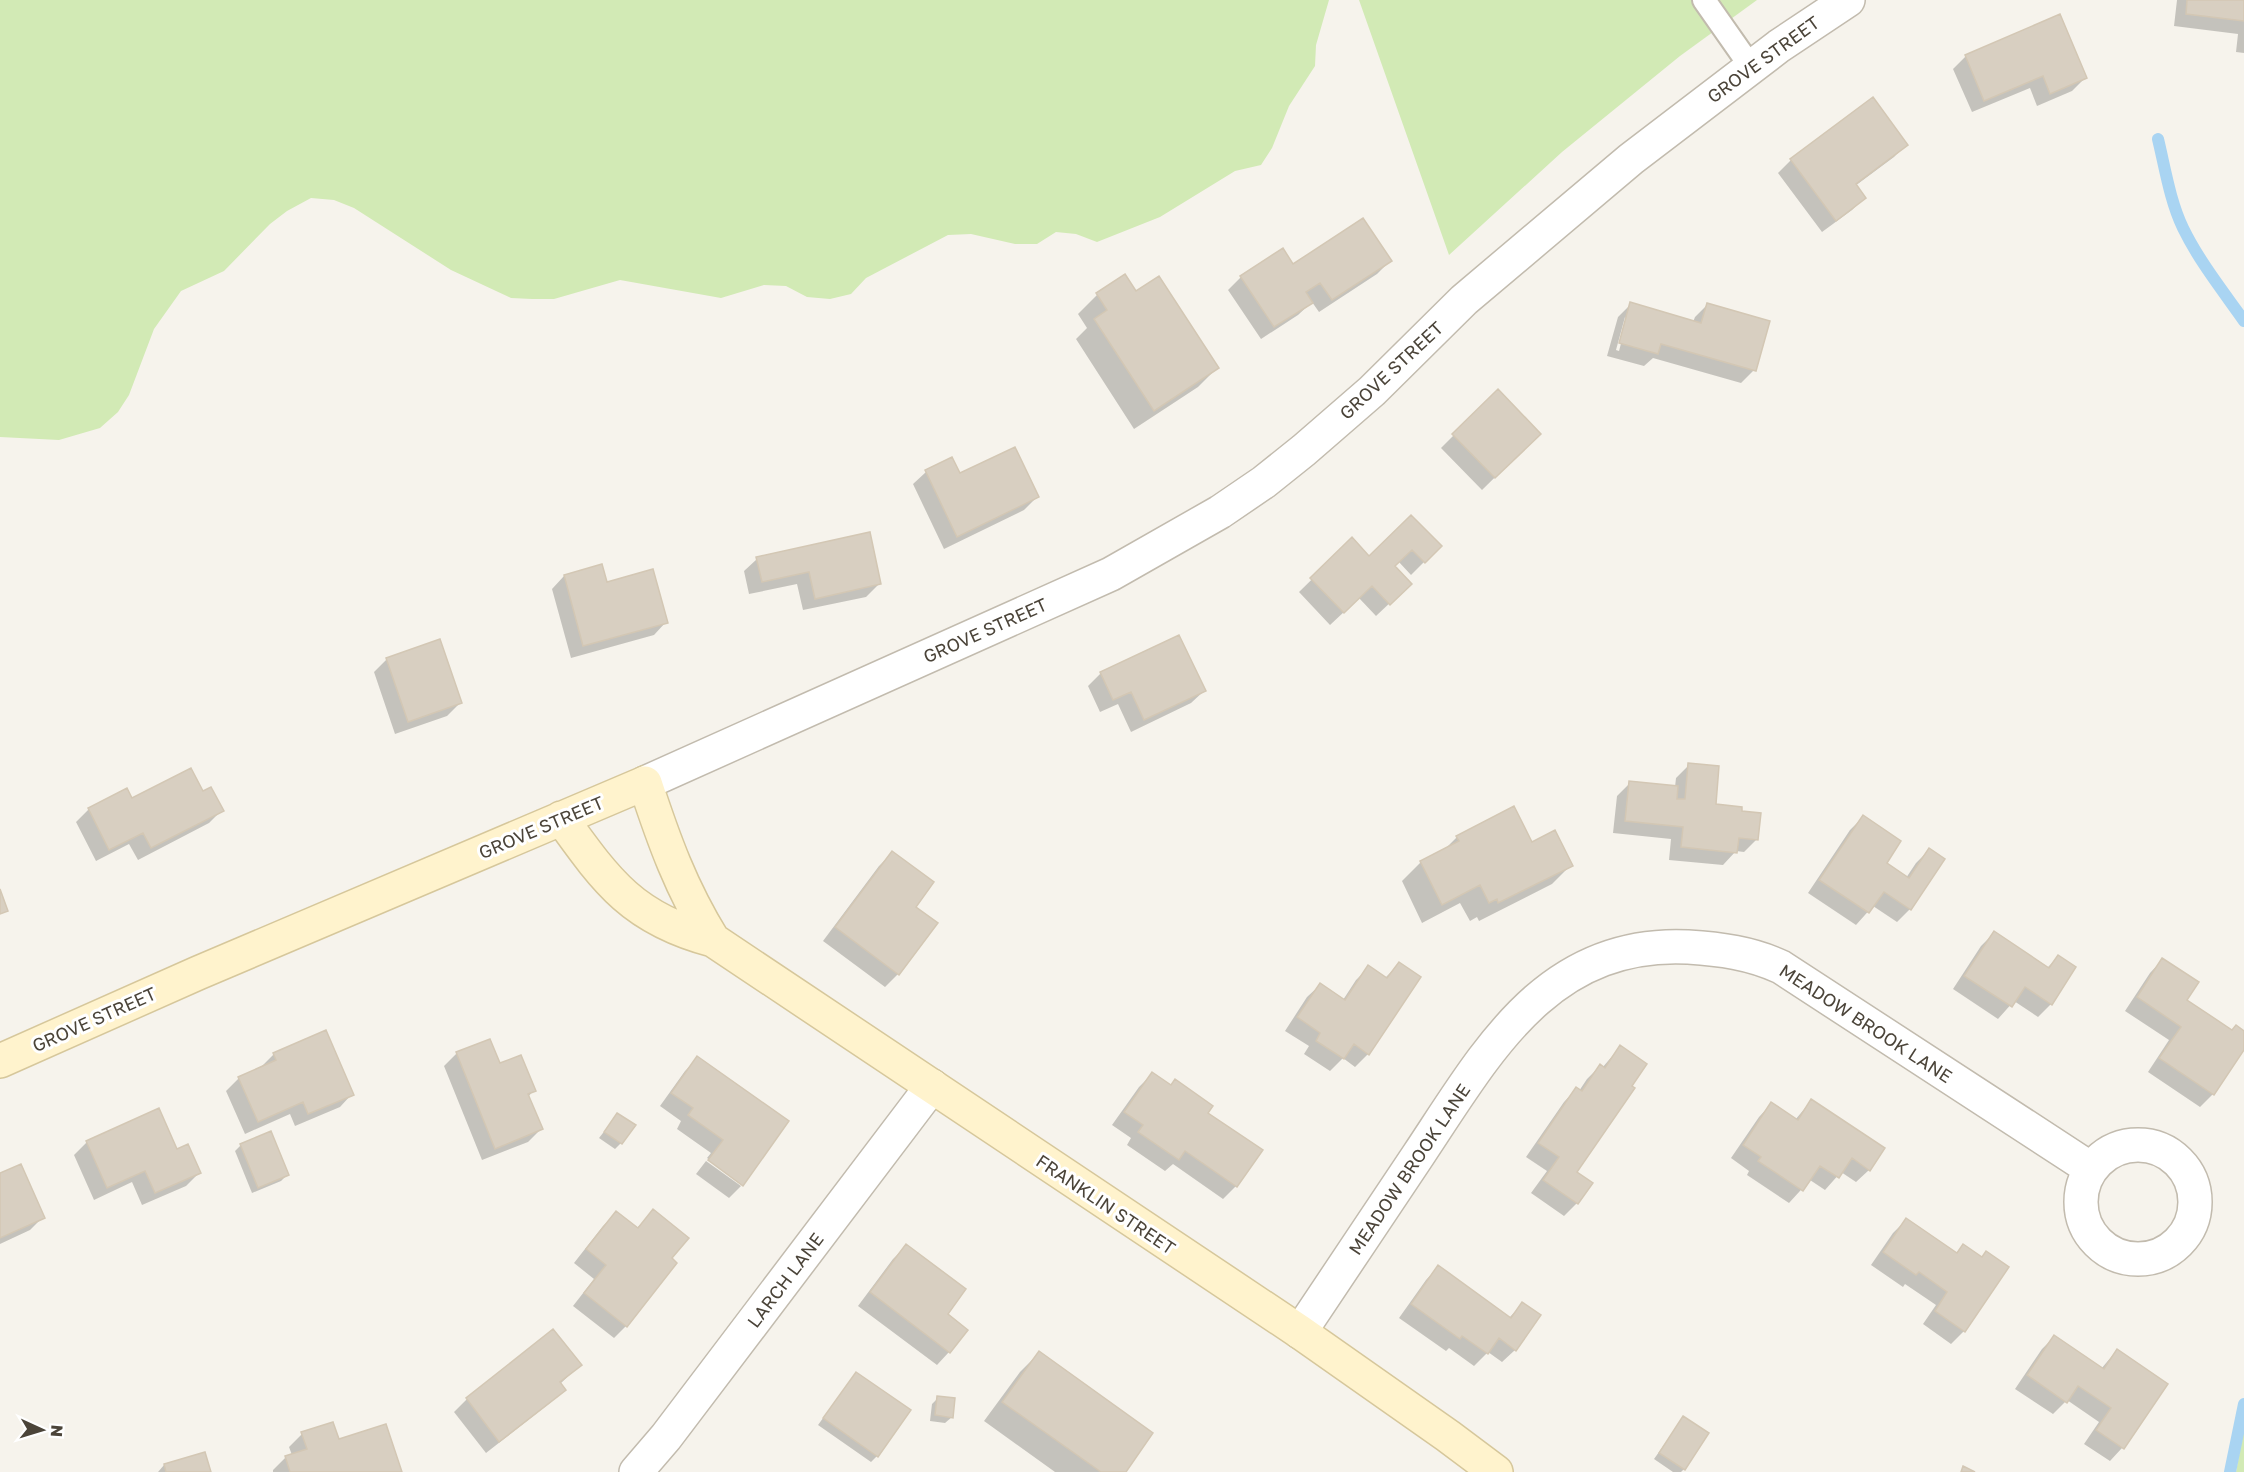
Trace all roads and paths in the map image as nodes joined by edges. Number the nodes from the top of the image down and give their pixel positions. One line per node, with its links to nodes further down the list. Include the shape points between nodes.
1 (1704, 0): 3 (lane)
2 (1848, 0): 3 (street, GROVE STREET)
3 (1750, 67): 4 (street, GROVE STREET, via 1561,216 1464,300 1372,391 1304,450 1220,513 1111,574)
4 (645, 783): 5 (main road, GROVE STREET); 6 (main road, FRANKLIN STREET, via 665,845)
5 (561, 818): 6 (main road, FRANKLIN STREET, via 606,878 638,907 665,924); 7 (main road, GROVE STREET)
6 (713, 940): 8 (main road, FRANKLIN STREET)
7 (0, 1061)
8 (932, 1086): 10 (main road, FRANKLIN STREET); 11 (street, LARCH LANE)
9 (2091, 1169): 10 (street, MEADOW BROOK LANE, via 1767,960 1731,951 1678,946 1634,950 1584,966 1517,1017 1463,1088)
10 (1300, 1332): 12 (main road, FRANKLIN STREET)
11 (636, 1472)
12 (1496, 1472)

